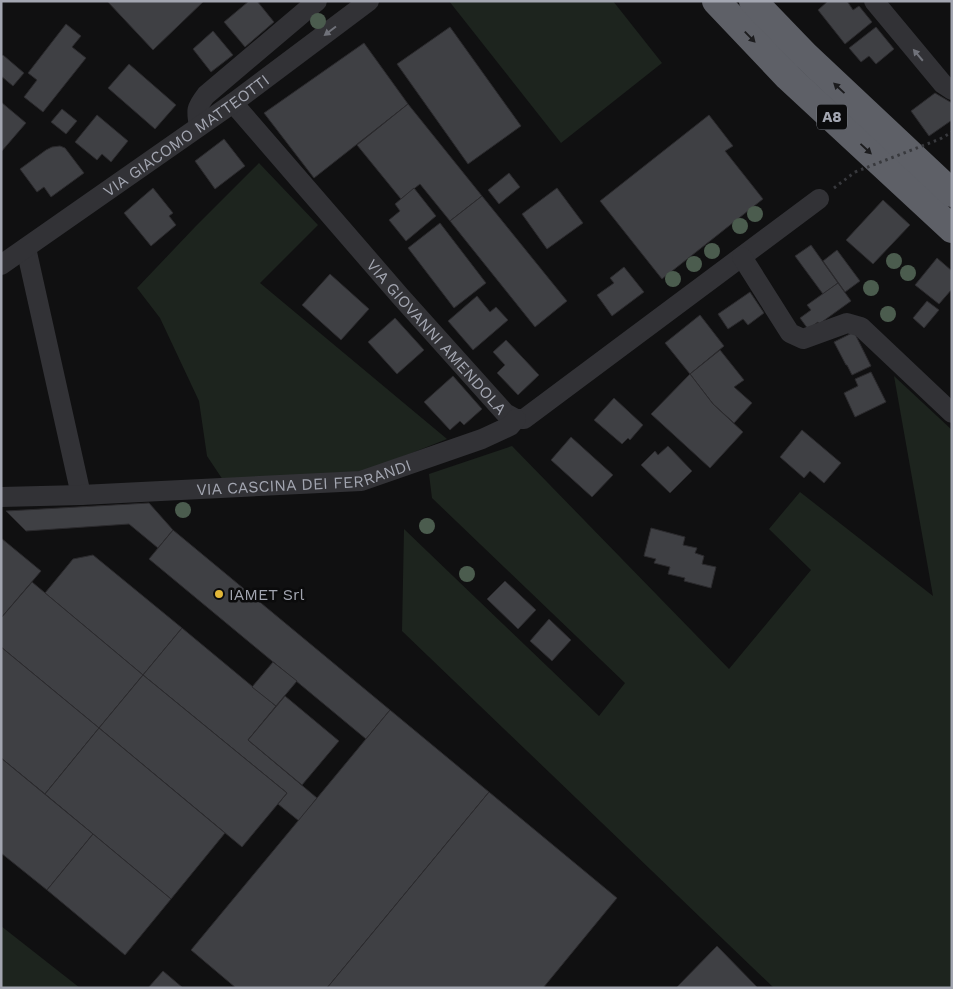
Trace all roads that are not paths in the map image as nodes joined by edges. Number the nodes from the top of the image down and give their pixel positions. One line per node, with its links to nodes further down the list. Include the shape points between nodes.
1 (317, 1): 8 (street, via 206,95 197,107)
2 (369, 1): 7 (street, VIA GIACOMO MATTEOTTI, one-way to 7)
3 (716, 1): 11 (highway, A8, one-way to 11, via 788,77)
4 (753, 1): 9 (highway, A8, one-way to 4, via 804,55)
5 (874, 1): 6 (street, one-way to 5, via 943,84)
6 (952, 90)
7 (233, 103): 8 (street, VIA GIACOMO MATTEOTTI); 16 (street, VIA GIOVANNI AMENDOLA, via 400,296 505,412)
8 (199, 126): 12 (street, VIA GIACOMO MATTEOTTI)
9 (952, 192)
10 (819, 199): 13 (street, VIA GIOVANNI AMENDOLA)
11 (952, 229)
12 (26, 248): 14 (street, VIA GIACOMO MATTEOTTI); 17 (street)
13 (742, 257): 15 (street, via 790,333 803,339 847,323 861,327); 16 (street, VIA GIOVANNI AMENDOLA, via 524,419)
14 (1, 265)
15 (952, 413)
16 (516, 420): 17 (street, VIA CASCINA DEI FERRANDI, via 482,439 361,481)
17 (81, 495): 18 (street, VIA CASCINA DEI FERRANDI)
18 (1, 497)

